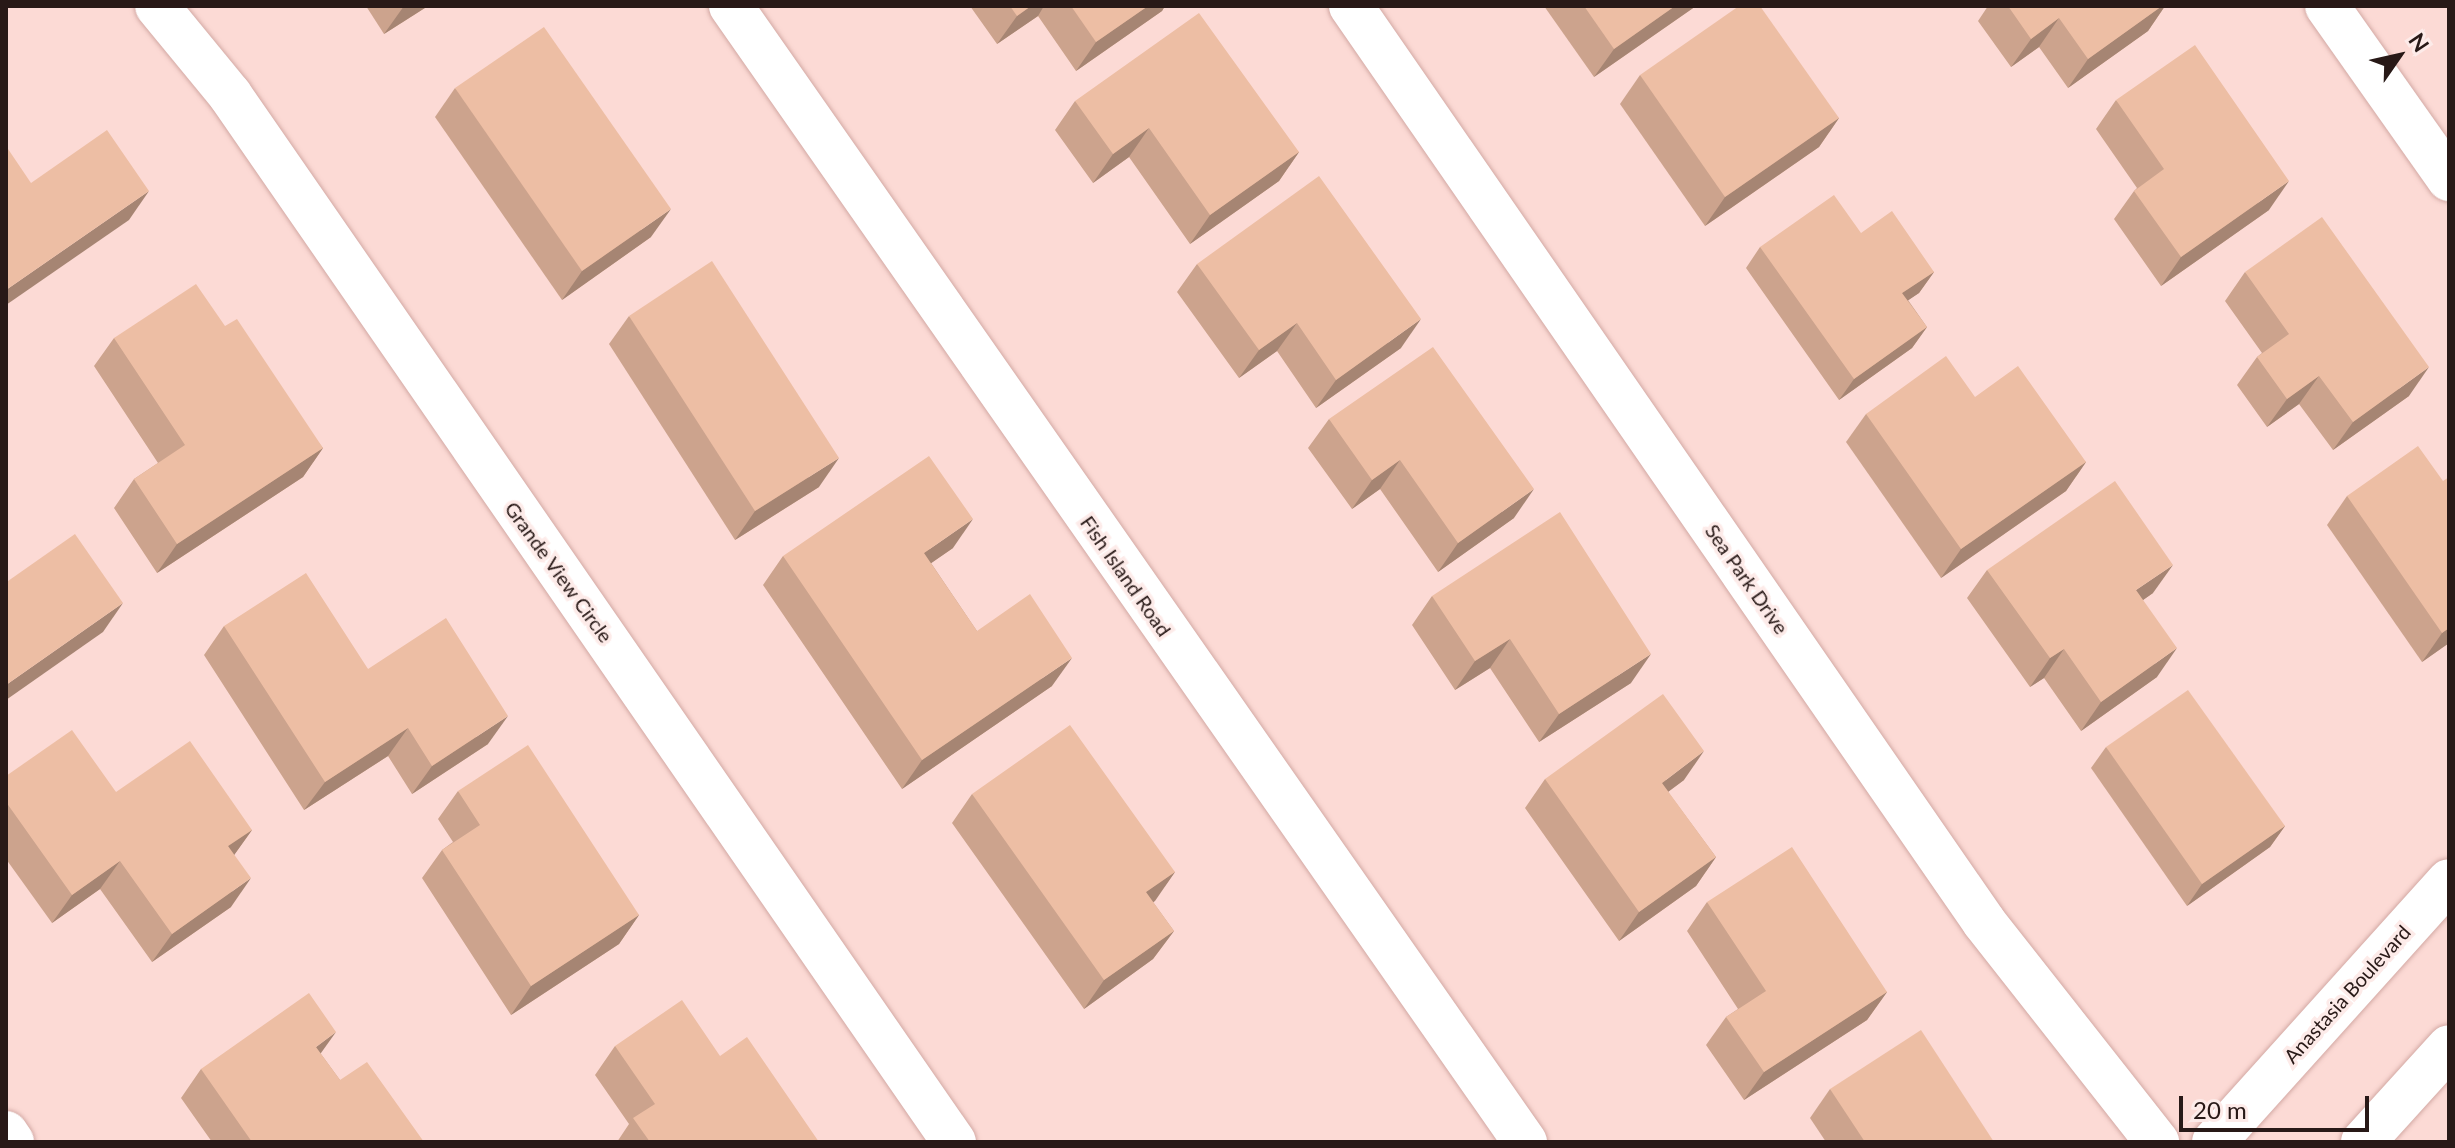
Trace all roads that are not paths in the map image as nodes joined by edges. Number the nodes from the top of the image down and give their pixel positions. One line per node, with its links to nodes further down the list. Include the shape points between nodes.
1 (157, 6): 10 (street, Grande View Circle, via 230,95)
2 (731, 6): 11 (street, Fish Island Road)
3 (1351, 6): 12 (street, Sea Park Drive, via 1984,922)
4 (2327, 6): 5 (street)
5 (2449, 179)
6 (2449, 881): 13 (street, Anastasia Boulevard)
7 (2449, 1047): 14 (street)
8 (6, 1133): 9 (street)
9 (12, 1142)
10 (954, 1142)
11 (1525, 1142)
12 (2157, 1142)
13 (2214, 1142)
14 (2363, 1142)

